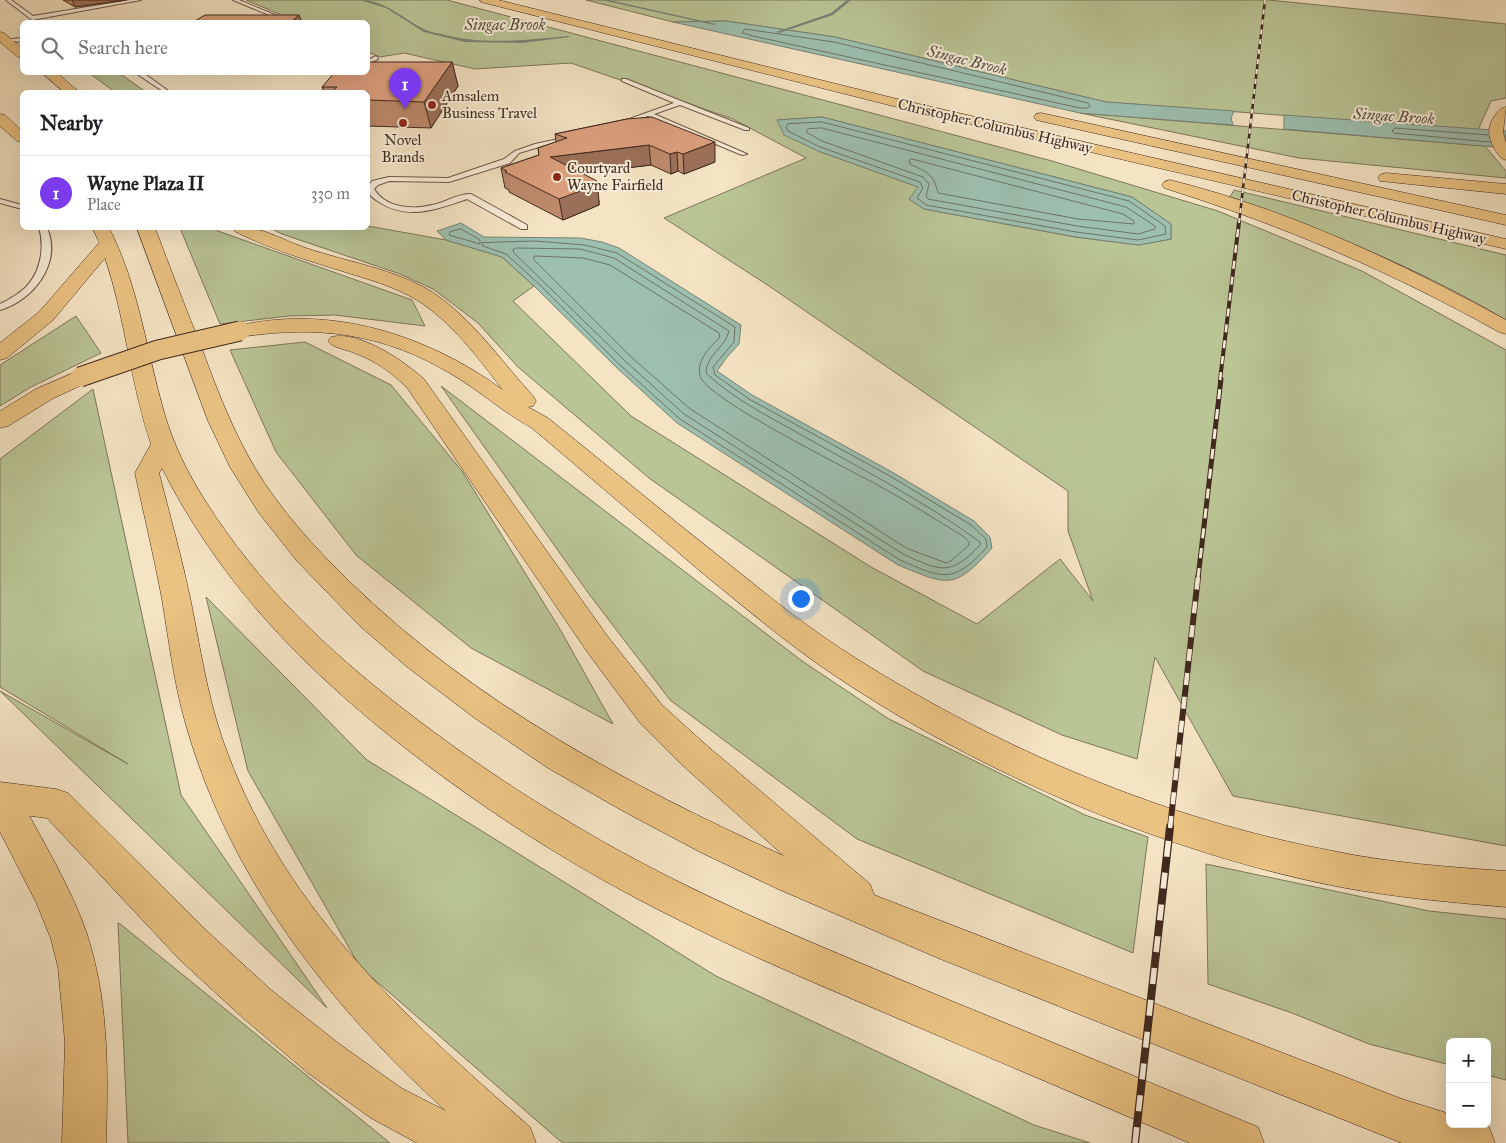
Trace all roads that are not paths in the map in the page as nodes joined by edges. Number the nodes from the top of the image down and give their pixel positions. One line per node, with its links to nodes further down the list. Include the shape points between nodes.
1 (8, 0): 2 (lane, via 32,18)
2 (139, 0)
3 (235, 0): 5 (lane)
4 (485, 0): 11 (main road, Christopher Columbus Highway)
5 (285, 20)
6 (3, 38): 7 (lane); 8 (main road)
7 (20, 40)
8 (20, 52)
9 (370, 56): 10 (lane, via 376,58)
10 (370, 61)
11 (776, 74): 33 (main road); 46 (main road, Christopher Columbus Highway)
12 (51, 75): 15 (main road)
13 (142, 75): 16 (lane)
14 (624, 80): 17 (lane)
15 (70, 90)
16 (165, 90)
17 (680, 103): 19 (lane); 23 (lane)
18 (1506, 110): 29 (main road, via 1495,128)
19 (648, 114): 22 (lane); 30 (lane)
20 (1027, 114): 24 (main road, Christopher Columbus Highway)
21 (0, 118): 25 (main road)
22 (608, 128)
23 (747, 129)
24 (1112, 133): 36 (main road, via 1354,174); 40 (main road, Christopher Columbus Highway)
25 (20, 136)
26 (583, 136): 27 (lane)
27 (565, 140): 28 (lane, via 558,149); 32 (lane, via 516,152)
28 (550, 151)
29 (1503, 152)
30 (744, 154)
31 (534, 155): 32 (lane)
32 (507, 161): 35 (lane)
33 (1100, 165)
34 (1148, 178): 48 (main road, via 1244,207 1339,244 1443,293)
35 (449, 180): 37 (lane); 37 (lane, via 389,179 372,185 370,192 394,208 403,209 432,208)
36 (1506, 189)
37 (461, 191): 41 (lane)
38 (0, 201): 39 (lane)
39 (20, 206)
40 (1506, 220)
41 (524, 227)
42 (44, 230): 47 (lane, via 47,237 44,266 36,286)
43 (147, 230): 56 (main road, via 230,446 277,518 349,598 452,686 571,765 686,828)
44 (247, 230): 52 (main road, via 383,278 426,297 457,324 532,407)
45 (105, 236): 50 (main road, via 46,316); 53 (main road, via 122,281)
46 (1506, 244)
47 (0, 307)
48 (1506, 328)
49 (240, 331): 51 (main road, bridge, via 131,356 80,376); 52 (main road, via 302,324 380,335 415,347 461,370 518,412); 56 (main road, via 310,336 348,343 380,356 406,374 598,645 651,714)
50 (0, 354)
51 (0, 421)
52 (540, 423): 55 (main road, via 757,603 844,666 930,717 1016,762 1149,818 1228,843 1383,877)
53 (163, 444): 59 (main road, via 147,473 176,599 193,695 206,741 249,839 280,892 365,1002 419,1058); 60 (main road, via 193,502 222,547 257,592 301,639 417,740 488,790 643,882 762,940)
54 (0, 799): 57 (main road, via 27,845 71,943 84,1011 87,1086); 58 (main road, via 56,804 194,946 256,1003 323,1058 386,1103)
55 (1506, 888)
56 (879, 917): 61 (main road, via 1402,1121)
57 (84, 1143)
58 (462, 1143)
59 (514, 1143)
60 (1242, 1143)
61 (1473, 1143)

